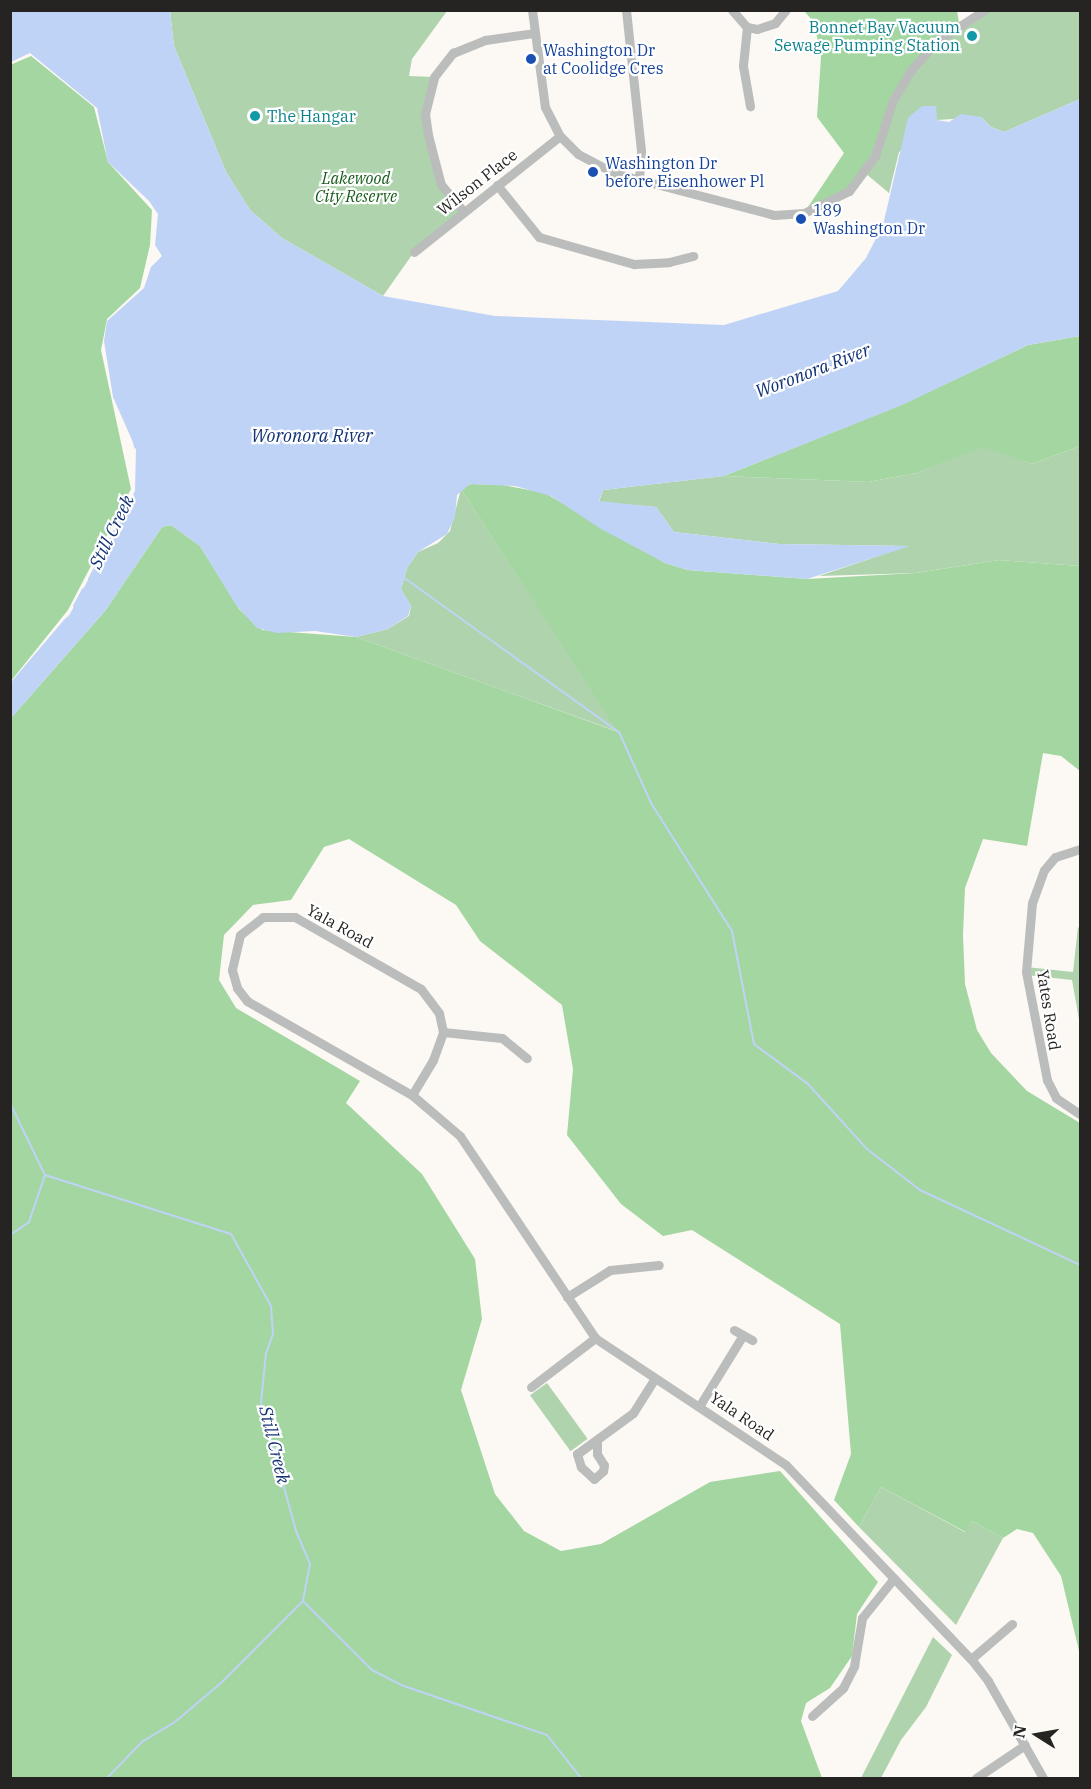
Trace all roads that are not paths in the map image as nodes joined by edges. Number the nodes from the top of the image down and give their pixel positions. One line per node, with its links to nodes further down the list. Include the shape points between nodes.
1 (532, 10): 7 (street)
2 (626, 10): 10 (street, via 641,151)
3 (732, 10): 6 (street)
4 (786, 10): 6 (street, via 766,27)
5 (985, 10): 10 (street, via 959,23 924,54 893,100 875,156 865,173 849,191 821,208 804,213 761,213)
6 (747, 27): 8 (street, via 743,66)
7 (534, 33): 9 (street, via 542,97); 12 (street, via 485,40 453,53 434,77 425,114 428,135 441,185)
8 (750, 106)
9 (560, 136): 10 (street, via 591,164); 11 (street, Wilson Place)
10 (639, 180)
11 (497, 185): 12 (street, Wilson Place); 14 (street, via 539,237 634,264)
12 (464, 212): 13 (street, Wilson Place)
13 (414, 252)
14 (693, 256)
15 (1080, 849): 19 (street, Yates Road, via 1055,857 1044,870 1032,903 1026,972 1047,1080 1056,1098)
16 (443, 1032): 17 (street, via 502,1038); 18 (street, via 433,1060); 18 (street, Yala Road, via 439,1013 421,989 295,917 263,917 240,935 232,970 237,988 248,1001)
17 (527, 1058)
18 (412, 1095): 21 (street, Yala Road, via 460,1136)
19 (1080, 1114)
20 (659, 1265): 21 (street, via 610,1270)
21 (567, 1297): 22 (street, Yala Road)
22 (595, 1338): 24 (street, Yala Road); 25 (street)
23 (752, 1340): 26 (street, via 738,1332)
24 (655, 1378): 26 (street, Yala Road); 27 (street, via 633,1413)
25 (531, 1387)
26 (700, 1406): 28 (street, Yala Road, via 786,1465)
27 (597, 1440)
28 (894, 1578): 30 (street, Yala Road); 31 (street, via 862,1618 854,1666 843,1688)
29 (1012, 1624): 30 (street)
30 (971, 1659): 32 (street, Yala Road)
31 (812, 1716)
32 (1025, 1745): 33 (street); 34 (street, Yala Road)
33 (976, 1779)
34 (1043, 1779)

